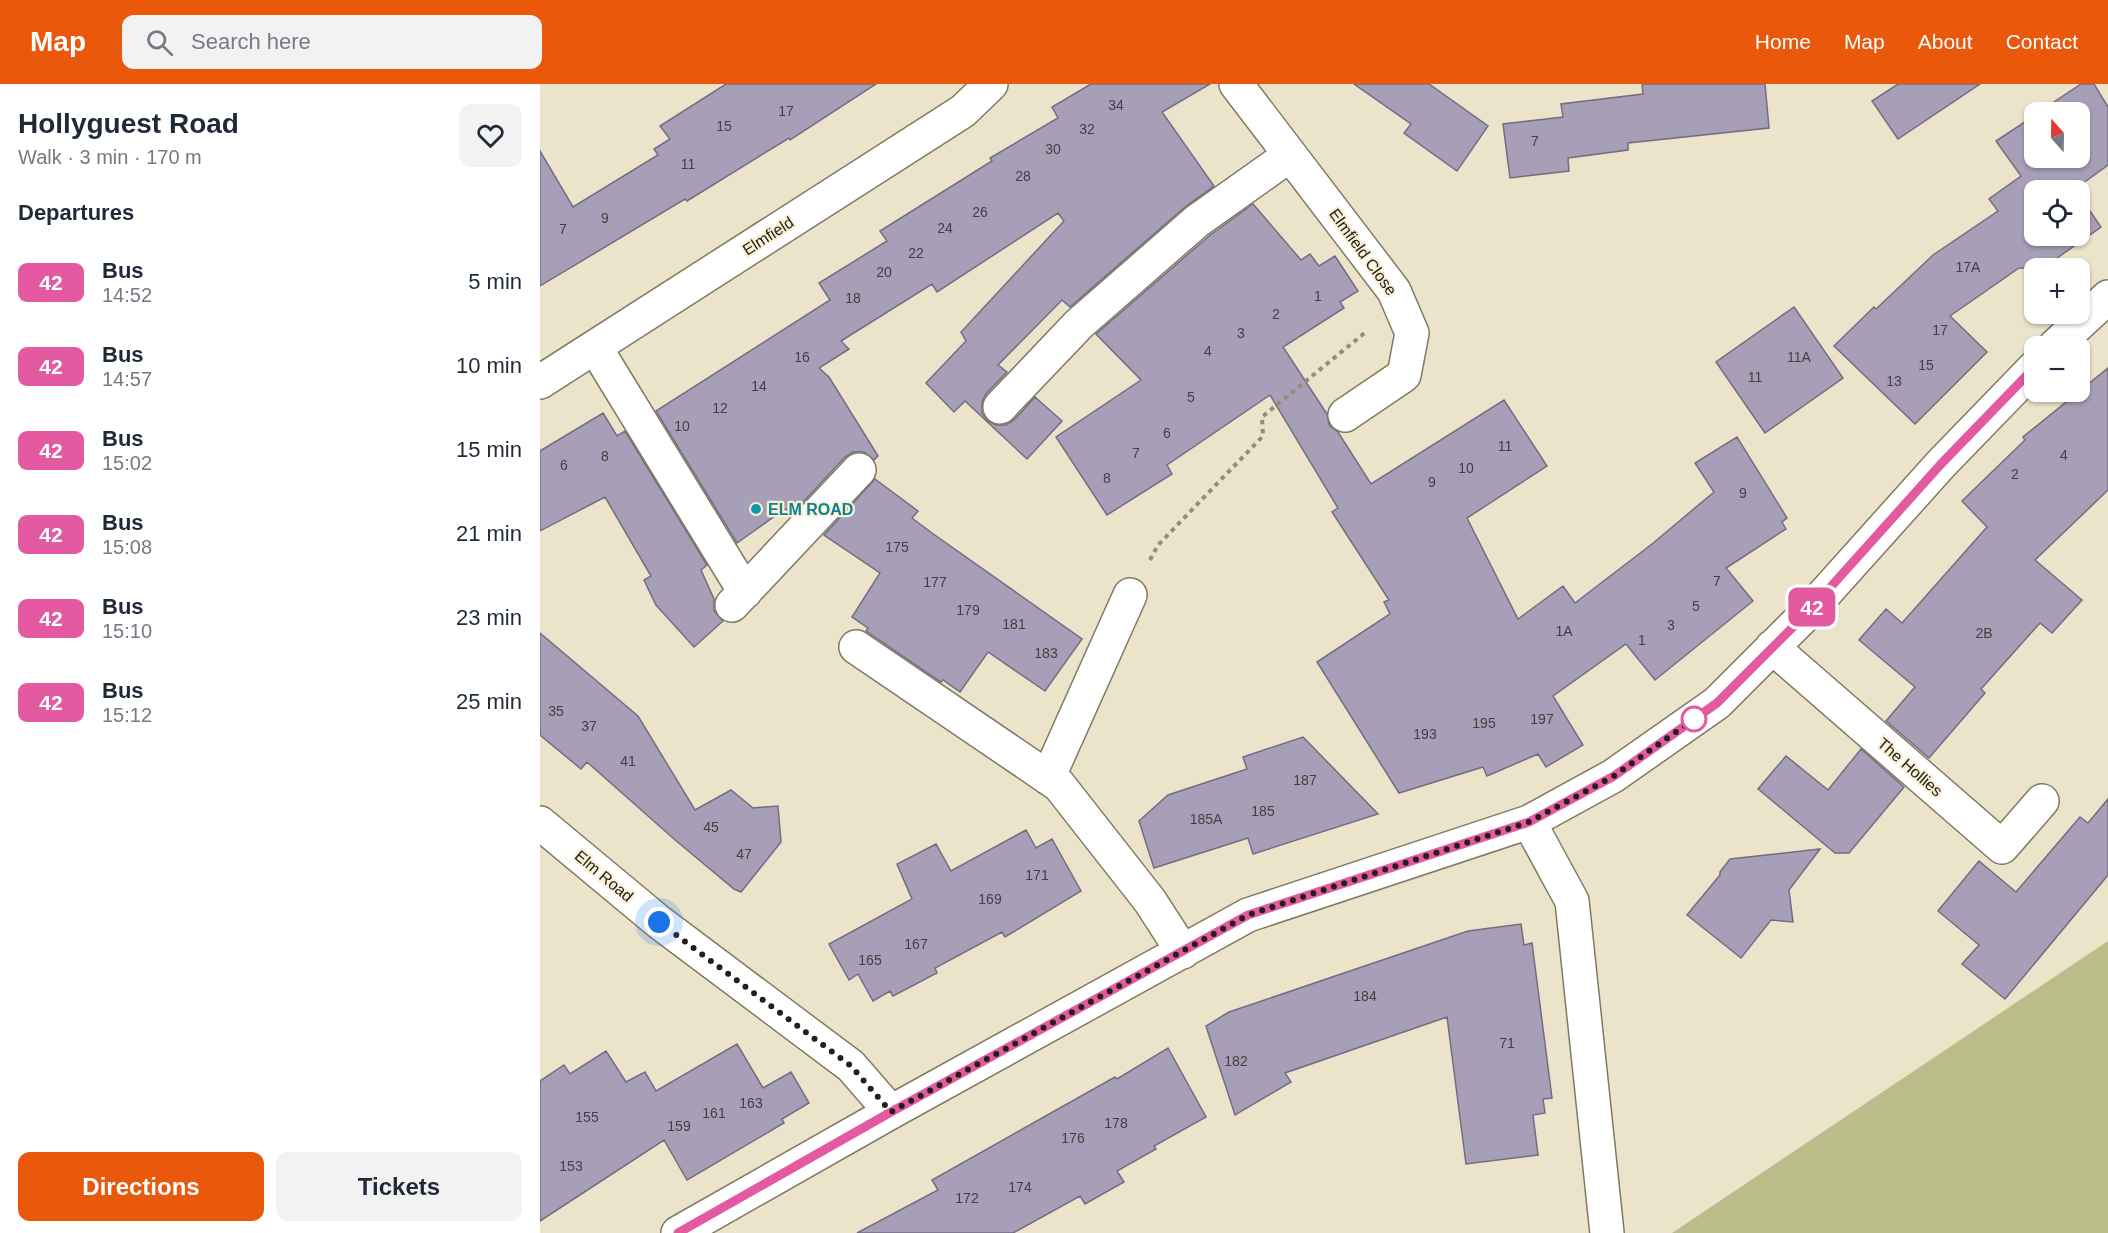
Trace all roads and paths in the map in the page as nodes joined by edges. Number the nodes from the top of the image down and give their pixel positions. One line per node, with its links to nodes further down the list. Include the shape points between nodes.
1 (992, 84): 7 (street, Elmfield, via 963,111)
2 (1236, 84): 3 (street, Elmfield Close)
3 (1290, 155): 5 (street, Elmfield Close); 10 (street, via 1180,236 1079,324)
4 (2108, 297): 6 (street)
5 (1400, 304): 11 (street, Elmfield Close, via 1412,333 1404,375); 13 (path, via 1262,417 1263,435 1158,545)
6 (2066, 336)
7 (595, 347): 9 (street, Elmfield); 12 (street, via 739,599)
8 (2024, 378): 15 (street)
9 (540, 382)
10 (1000, 407)
11 (1345, 415)
12 (859, 470)
13 (1130, 595): 16 (street)
14 (856, 647): 16 (street)
15 (1772, 647): 17 (street, The Hollies, via 2002,847); 18 (street, via 1717,703 1614,776)
16 (1048, 778): 20 (street, via 1059,785 1150,901)
17 (2042, 801)
18 (1529, 822): 20 (street, via 1248,915); 23 (street, via 1572,901)
19 (540, 823): 21 (street, Elm Road, via 659,922 851,1066)
20 (1183, 952): 21 (street)
21 (891, 1112): 22 (street)
22 (678, 1233)
23 (1607, 1233)

